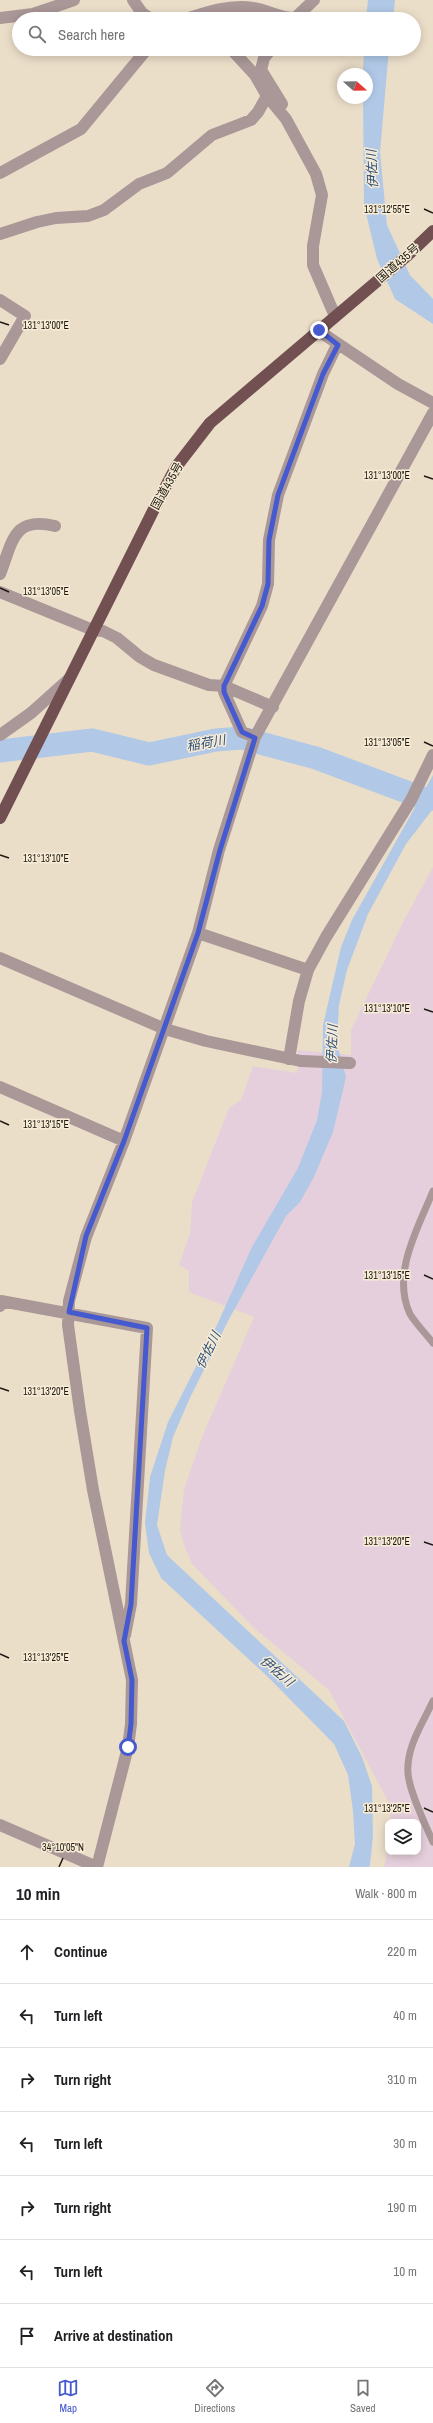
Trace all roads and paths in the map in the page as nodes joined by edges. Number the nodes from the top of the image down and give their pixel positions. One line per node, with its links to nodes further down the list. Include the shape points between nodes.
1 (74, 0): 4 (street)
2 (133, 0): 5 (street)
3 (314, 0): 8 (street)
4 (39, 12)
5 (141, 12)
6 (209, 12): 7 (street, via 241,6)
7 (265, 12)
8 (302, 12)
9 (12, 17): 10 (street)
10 (0, 18)
11 (141, 56): 16 (street, via 81,129)
12 (237, 56): 14 (street, via 255,75)
13 (266, 56): 15 (street, via 261,70 279,99)
14 (267, 96): 15 (street); 18 (street, via 251,120 212,135 167,173 139,184 104,210 88,216 56,218)
15 (286, 119): 20 (street, via 316,174 322,195 313,246 313,265)
16 (1, 171)
17 (433, 231): 20 (highway, 国道435号)
18 (0, 234)
19 (0, 300): 22 (street, via 25,316)
20 (335, 316): 21 (highway, 国道435号)
21 (319, 330): 23 (street); 30 (highway, 国道435号, via 228,406 191,446 165,488)
22 (3, 345): 24 (street)
23 (338, 345): 25 (street, via 398,384); 32 (street, via 323,374 278,495 269,540 268,584 262,606)
24 (0, 359)
25 (433, 403)
26 (433, 413): 33 (street)
27 (55, 526): 28 (street, via 39,522 20,529)
28 (0, 574)
29 (0, 592): 30 (street)
30 (94, 630): 31 (highway, 国道435号); 32 (street, via 103,631 117,638 140,658 154,665 209,685)
31 (69, 679): 34 (street, via 31,713); 37 (highway, 国道435号)
32 (224, 686): 33 (street); 35 (street, via 224,692 242,732)
33 (273, 707): 35 (street)
34 (0, 735)
35 (255, 738): 38 (street, via 220,850)
36 (433, 755): 40 (street, via 411,800)
37 (0, 818)
38 (198, 933): 40 (street); 41 (street)
39 (0, 958): 41 (street)
40 (308, 970): 42 (street, via 299,1001)
41 (165, 1029): 42 (street, via 206,1041); 45 (street)
42 (295, 1060): 43 (street)
43 (350, 1063)
44 (0, 1087): 45 (street)
45 (124, 1141): 48 (street, via 86,1236)
46 (433, 1192): 49 (lane, via 409,1249 404,1272 406,1298 411,1314)
47 (0, 1306): 48 (street, via 1,1301)
48 (69, 1312): 50 (street, via 73,1368 93,1490); 50 (street, via 147,1328 131,1604)
49 (433, 1343)
50 (124, 1641): 54 (street, via 132,1680 131,1724 128,1747)
51 (433, 1701): 53 (lane, via 414,1739 408,1773)
52 (0, 1826): 54 (street)
53 (433, 1842)
54 (97, 1867)

